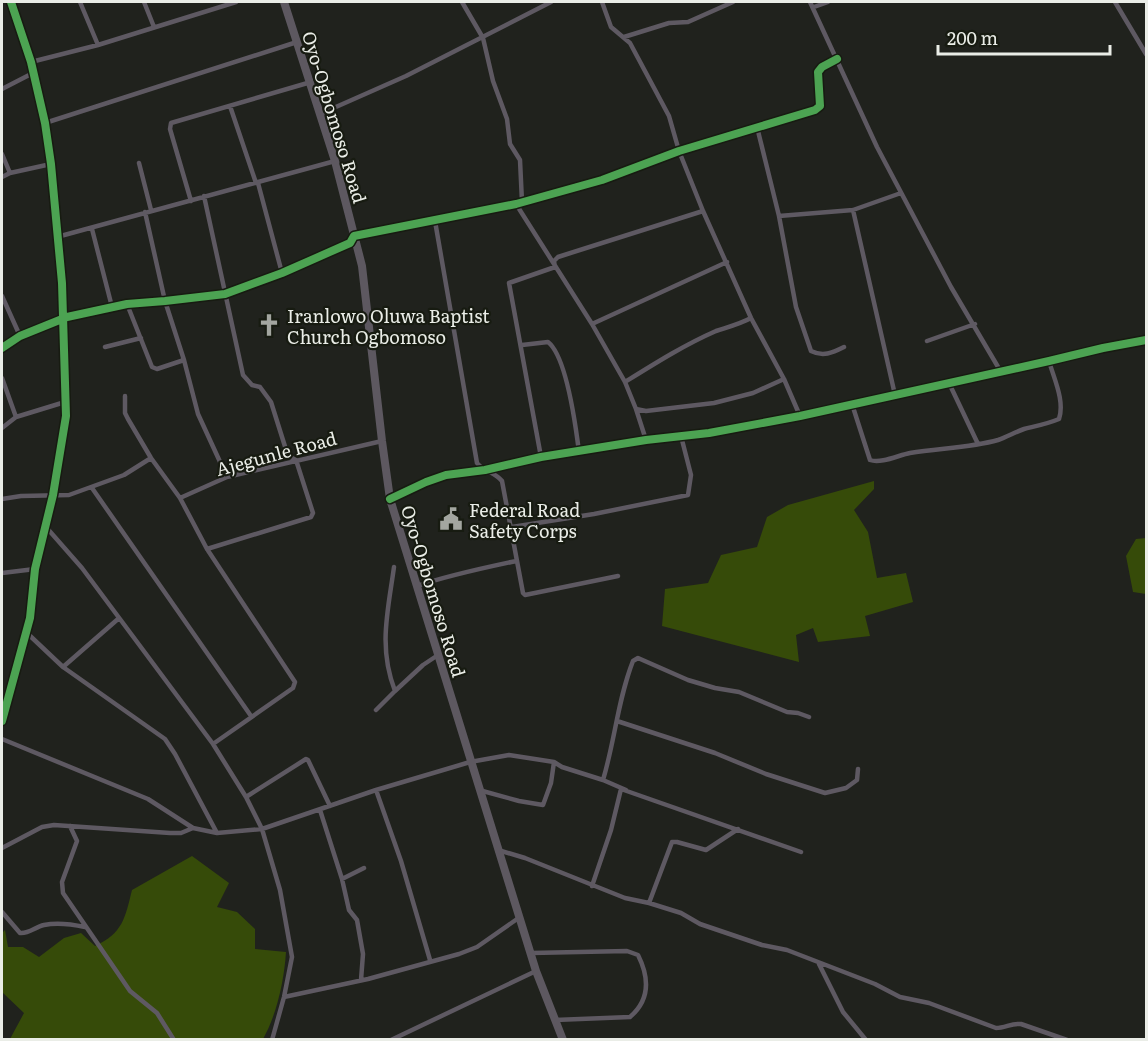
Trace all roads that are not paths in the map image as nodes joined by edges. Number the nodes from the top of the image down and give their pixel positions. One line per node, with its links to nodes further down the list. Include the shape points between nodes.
1 (11, 2): 23 (street)
2 (80, 2): 20 (street)
3 (144, 2): 16 (street)
4 (205, 2): 15 (street)
5 (236, 2): 15 (street)
6 (284, 2): 19 (highway, Oyo-Ogbomoso Road)
7 (462, 2): 18 (street)
8 (551, 2): 18 (street)
9 (602, 2): 17 (street, via 611,27)
10 (733, 2): 17 (street, via 688,21)
11 (810, 2): 14 (street)
12 (828, 2): 14 (street)
13 (1115, 2): 21 (street)
14 (814, 7): 22 (street)
15 (208, 9): 16 (street)
16 (154, 27): 20 (street)
17 (624, 37): 31 (street, via 669,117)
18 (483, 38): 28 (street); 42 (street, via 507,119 510,144 520,159)
19 (297, 42): 25 (highway, Oyo-Ogbomoso Road); 29 (street)
20 (98, 45): 23 (street)
21 (1146, 54)
22 (837, 59): 30 (street, via 818,72 820,106 816,110); 39 (street)
23 (31, 62): 24 (street)
24 (33, 73): 26 (street); 29 (street)
25 (311, 82): 27 (street); 28 (highway, Oyo-Ogbomoso Road)
26 (2, 89)
27 (230, 106): 38 (street); 41 (street, via 171,123)
28 (320, 114): 33 (highway, Oyo-Ogbomoso Road)
29 (45, 123): 35 (street)
30 (757, 127): 31 (street); 47 (street)
31 (679, 151): 42 (street, via 602,180); 46 (street)
32 (2, 154): 36 (street)
33 (335, 161): 38 (street); 50 (highway, Oyo-Ogbomoso Road)
34 (139, 163): 45 (street)
35 (51, 164): 36 (street); 51 (street)
36 (10, 173): 37 (street)
37 (2, 177)
38 (256, 183): 40 (street); 54 (street)
39 (901, 193): 44 (street); 63 (street)
40 (204, 196): 41 (street); 55 (street)
41 (191, 201): 45 (street)
42 (522, 202): 43 (street)
43 (516, 204): 48 (street); 53 (street)
44 (853, 210): 47 (street); 79 (street)
45 (148, 211): 49 (street); 57 (street)
46 (703, 211): 52 (street); 53 (street, via 558,257)
47 (779, 216): 70 (street, via 796,307 811,351 831,353)
48 (435, 221): 50 (street); 95 (street, via 477,463)
49 (92, 228): 51 (street); 59 (street)
50 (354, 236): 54 (street, via 350,243); 89 (highway, Oyo-Ogbomoso Road, via 366,284)
51 (57, 237): 61 (street)
52 (727, 262): 60 (street); 62 (street)
53 (555, 267): 62 (street); 68 (street, via 510,284)
54 (282, 273): 55 (street)
55 (225, 294): 57 (street); 94 (street, via 243,375 265,392 288,456)
56 (2, 296): 64 (street)
57 (165, 301): 58 (street); 72 (street)
58 (127, 304): 59 (street); 65 (street)
59 (112, 307): 61 (street)
60 (751, 318): 76 (street); 77 (street, via 684,346)
61 (61, 319): 64 (street); 81 (street)
62 (592, 324): 77 (street)
63 (975, 324): 67 (street); 74 (street)
64 (20, 336): 71 (street)
65 (141, 338): 69 (street); 72 (street, via 152,368)
66 (1146, 340): 73 (street)
67 (927, 341)
68 (522, 345): 91 (street, via 548,342 554,347 569,387); 92 (street)
69 (105, 347)
70 (844, 347)
71 (2, 348)
72 (184, 360): 96 (street, via 200,422)
73 (1049, 362): 74 (street); 90 (street, via 1061,401 1059,419)
74 (1001, 372): 78 (street)
75 (2, 378): 85 (street)
76 (784, 379): 83 (street, via 753,393 714,403); 84 (street)
77 (625, 382): 83 (street)
78 (949, 383): 79 (street); 90 (street)
79 (896, 395): 82 (street)
80 (125, 396): 93 (street, via 125,413)
81 (65, 402): 85 (street); 98 (street, via 65,429)
82 (852, 404): 84 (street); 90 (street, via 873,462)
83 (636, 409): 88 (street)
84 (800, 416): 87 (street)
85 (16, 417): 86 (street)
86 (2, 428)
87 (681, 436): 88 (street); 103 (street, via 691,475 688,495)
88 (646, 440): 91 (street)
89 (382, 441): 94 (street, Ajegunle Road); 101 (highway, Oyo-Ogbomoso Road)
90 (978, 444)
91 (579, 452): 92 (street)
92 (541, 457): 95 (street)
93 (151, 458): 97 (street); 99 (street)
94 (296, 460): 96 (street, Ajegunle Road); 104 (street, via 312,509 311,517)
95 (485, 470): 101 (street, via 426,482); 103 (street, via 502,481)
96 (227, 477): 99 (street, Ajegunle Road)
97 (92, 488): 98 (street); 118 (street)
98 (53, 495): 100 (street); 102 (street)
99 (180, 498): 104 (street)
100 (2, 499)
101 (390, 500): 110 (highway, Oyo-Ogbomoso Road)
102 (45, 527): 107 (street); 111 (street, via 82,568)
103 (512, 527): 105 (street)
104 (207, 549): 118 (street, via 295,682 293,688)
105 (516, 561): 109 (street, via 525,595); 110 (street)
106 (394, 567): 115 (street, via 385,622 385,651)
107 (35, 569): 108 (street); 112 (street)
108 (2, 573)
109 (618, 576)
110 (417, 586): 113 (highway, Oyo-Ogbomoso Road)
111 (118, 619): 114 (street); 123 (street)
112 (27, 633): 114 (street); 116 (street)
113 (438, 655): 115 (street); 124 (highway, Oyo-Ogbomoso Road)
114 (63, 667): 138 (street, via 165,739)
115 (395, 691): 117 (street)
116 (3, 705): 120 (street)
117 (376, 710)
118 (251, 716): 123 (street)
119 (809, 717): 121 (street, via 739,692 688,680 638,658 625,681)
120 (2, 721)
121 (617, 721): 126 (street, via 825,793 846,788 857,780); 127 (street)
122 (2, 740): 135 (street, via 148,799)
123 (213, 744): 131 (street)
124 (470, 762): 125 (street, via 509,756); 128 (street); 129 (highway, Oyo-Ogbomoso Road)
125 (554, 762): 127 (street); 129 (street, via 543,805)
126 (858, 769)
127 (603, 780): 130 (street)
128 (376, 790): 132 (street); 150 (street)
129 (479, 790): 140 (highway, Oyo-Ogbomoso Road)
130 (626, 790): 137 (street); 144 (street, via 621,789)
131 (246, 797): 132 (street, via 306,759); 136 (street)
132 (330, 806): 133 (street)
133 (320, 810): 136 (street); 143 (street)
134 (70, 826): 135 (street, via 170,833); 139 (street, via 42,827); 148 (street, via 77,841 61,889)
135 (193, 828): 138 (street)
136 (262, 829): 138 (street); 154 (street, via 280,890 291,951)
137 (738, 829): 141 (street); 145 (street, via 706,850 672,842)
138 (217, 833)
139 (2, 848)
140 (498, 850): 144 (street); 147 (highway, Oyo-Ogbomoso Road)
141 (801, 852)
142 (364, 868): 143 (street)
143 (342, 879): 153 (street, via 349,910 357,920 363,954)
144 (592, 886): 145 (street)
145 (649, 903): 151 (street)
146 (2, 912): 148 (street, via 20,933 53,923)
147 (520, 917): 149 (highway, Oyo-Ogbomoso Road); 150 (street, via 477,947)
148 (85, 927): 156 (street, via 130,991 157,1013)
149 (530, 953): 152 (highway, Oyo-Ogbomoso Road); 155 (street, via 627,951 638,955 647,976 648,990 630,1017)
150 (430, 960): 153 (street)
151 (819, 964): 160 (street, via 843,1012); 161 (street, via 900,997 929,1003 996,1028 1021,1024)
152 (536, 971): 155 (highway, Oyo-Ogbomoso Road); 158 (street)
153 (361, 980): 154 (street)
154 (284, 997): 157 (street)
155 (555, 1020): 159 (highway, Oyo-Ogbomoso Road)
156 (174, 1040)
157 (272, 1040)
158 (391, 1040)
159 (563, 1040)
160 (866, 1040)
161 (1067, 1040)

